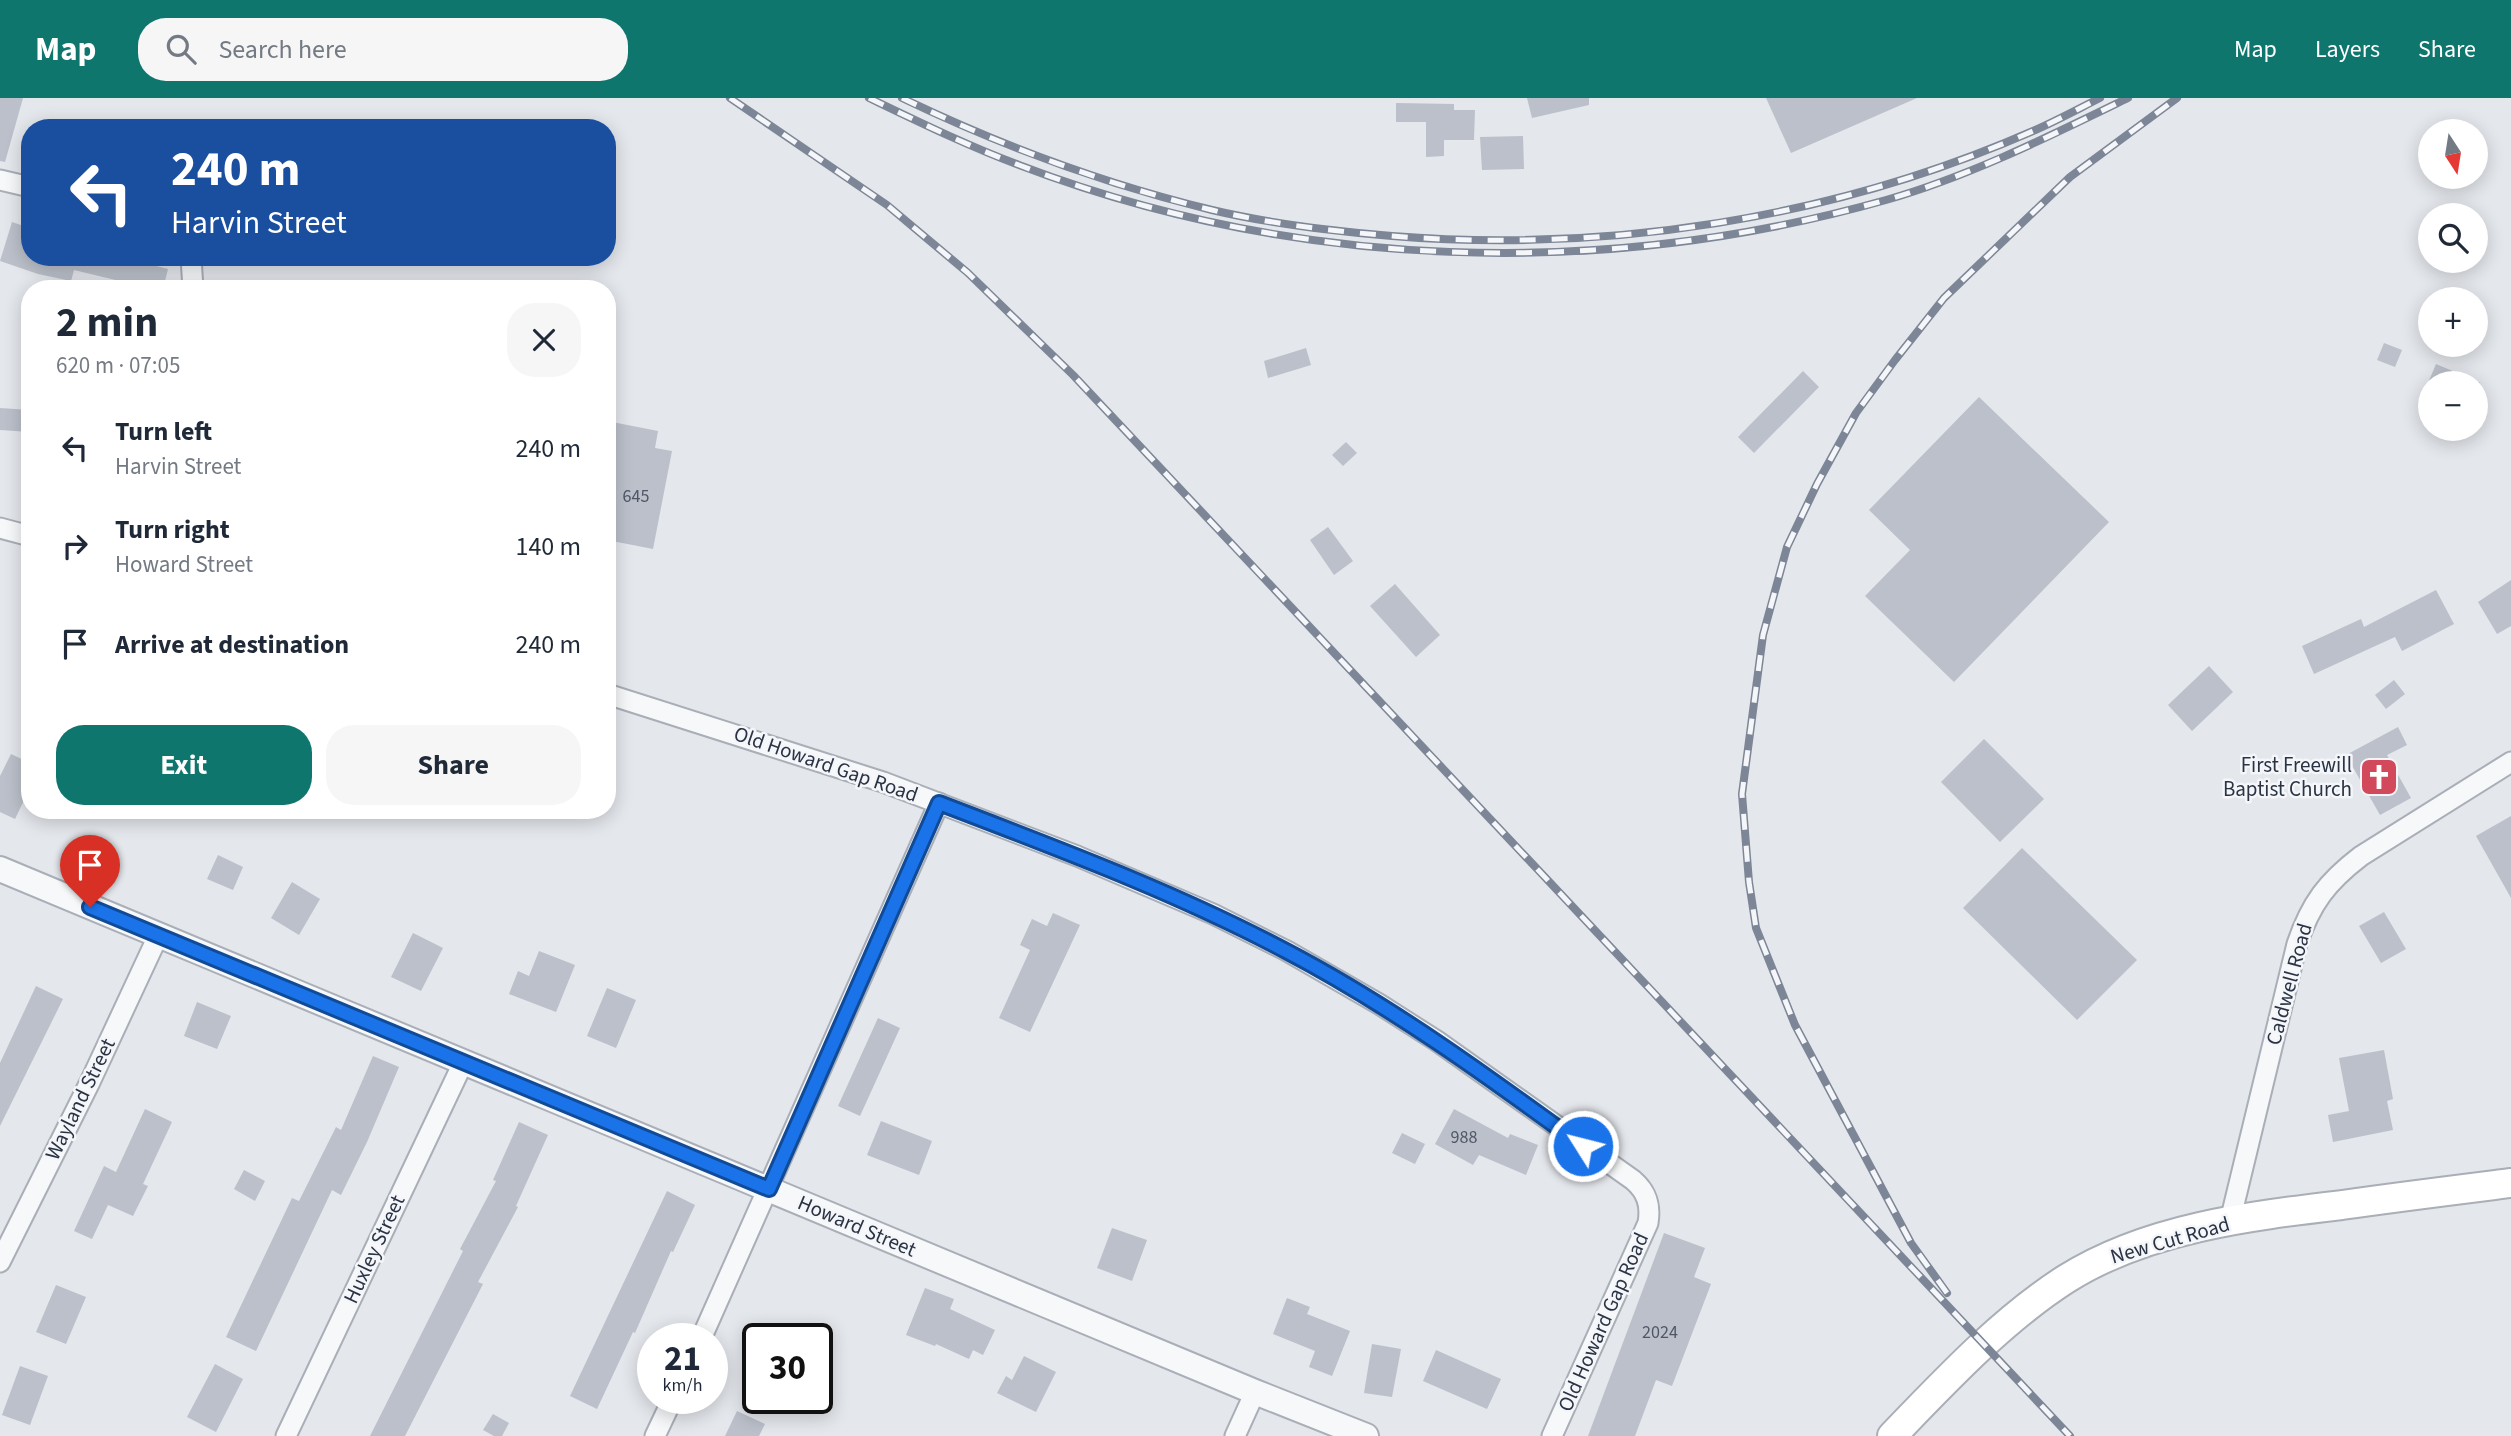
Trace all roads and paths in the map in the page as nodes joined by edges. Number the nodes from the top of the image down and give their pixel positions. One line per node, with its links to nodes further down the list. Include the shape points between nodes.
1 (0, 180): 2 (street)
2 (21, 185)
3 (0, 527): 4 (street)
4 (21, 533)
5 (616, 697): 7 (street, Old Howard Gap Road)
6 (2511, 762): 13 (street, Caldwell Road, via 2361,856 2320,894 2297,944)
7 (939, 803): 12 (street); 22 (street, Old Howard Gap Road, via 1077,856 1287,951 1437,1041 1640,1186 1649,1204 1648,1223)
8 (0, 869): 9 (street, Howard Street)
9 (158, 936): 10 (street, Howard Street); 14 (street, Wayland Street)
10 (463, 1063): 12 (street, Howard Street); 18 (street, Huxley Street)
11 (2511, 1183): 13 (main road, New Cut Road)
12 (769, 1189): 15 (street); 16 (street, Howard Street)
13 (2230, 1221): 23 (main road, New Cut Road, via 2139,1244 2067,1278 2001,1329)
14 (0, 1262)
15 (708, 1323)
16 (1255, 1392): 20 (street); 21 (street, Howard Street)
17 (665, 1414): 19 (street)
18 (286, 1436)
19 (655, 1436)
20 (1235, 1436)
21 (1366, 1436)
22 (1552, 1436)
23 (1892, 1436)

